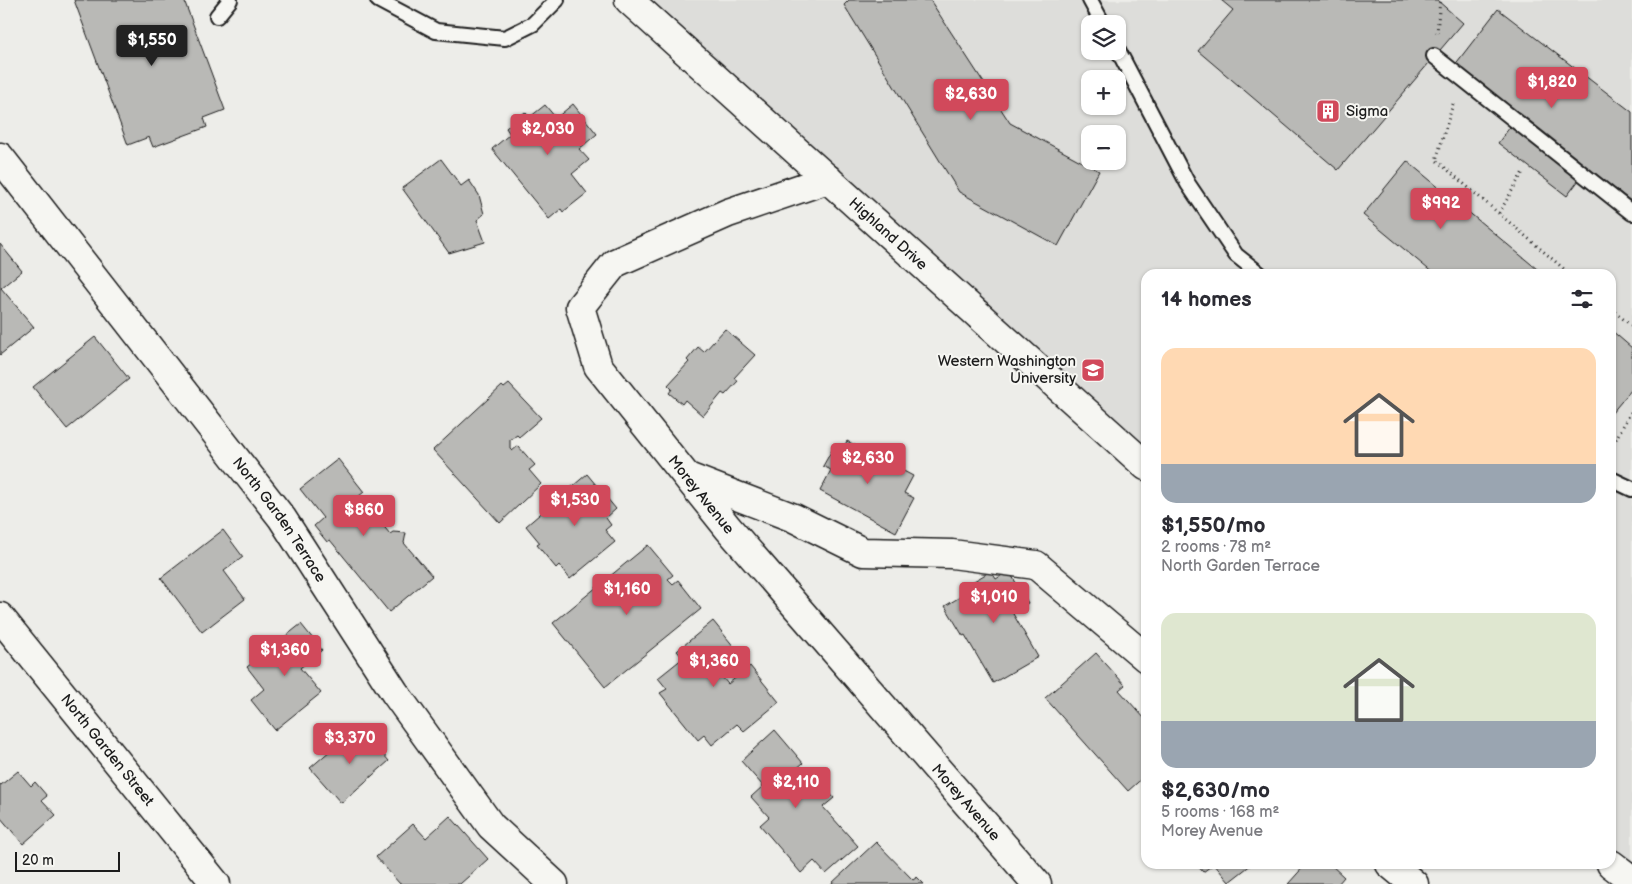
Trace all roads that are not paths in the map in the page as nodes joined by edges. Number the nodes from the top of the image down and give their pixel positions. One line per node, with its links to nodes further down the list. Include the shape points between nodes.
1 (230, 0): 7 (lane)
2 (378, 0): 3 (lane, via 436,31 505,38 533,24)
3 (557, 0)
4 (629, 0): 11 (street, Highland Drive)
5 (1090, 0): 6 (lane)
6 (1098, 15)
7 (217, 16)
8 (1434, 56): 12 (lane)
9 (1123, 60): 13 (lane, via 1188,184 1236,255)
10 (0, 157): 24 (street, North Garden Terrace, via 282,518 395,693 492,826)
11 (828, 179): 14 (street, Highland Drive); 15 (street, Morey Avenue, via 728,213 615,263 580,307 598,366)
12 (1632, 213)
13 (1254, 269)
14 (1141, 461)
15 (686, 476): 19 (street, via 794,518 863,552 952,554 1036,565); 25 (street, Morey Avenue, via 734,536)
16 (1616, 481): 17 (lane)
17 (1632, 489)
18 (0, 617): 23 (street, North Garden Street)
19 (1141, 654)
20 (1616, 868): 22 (street)
21 (1396, 869): 26 (street)
22 (1632, 880)
23 (216, 884)
24 (554, 884)
25 (1037, 884)
26 (1414, 884)

